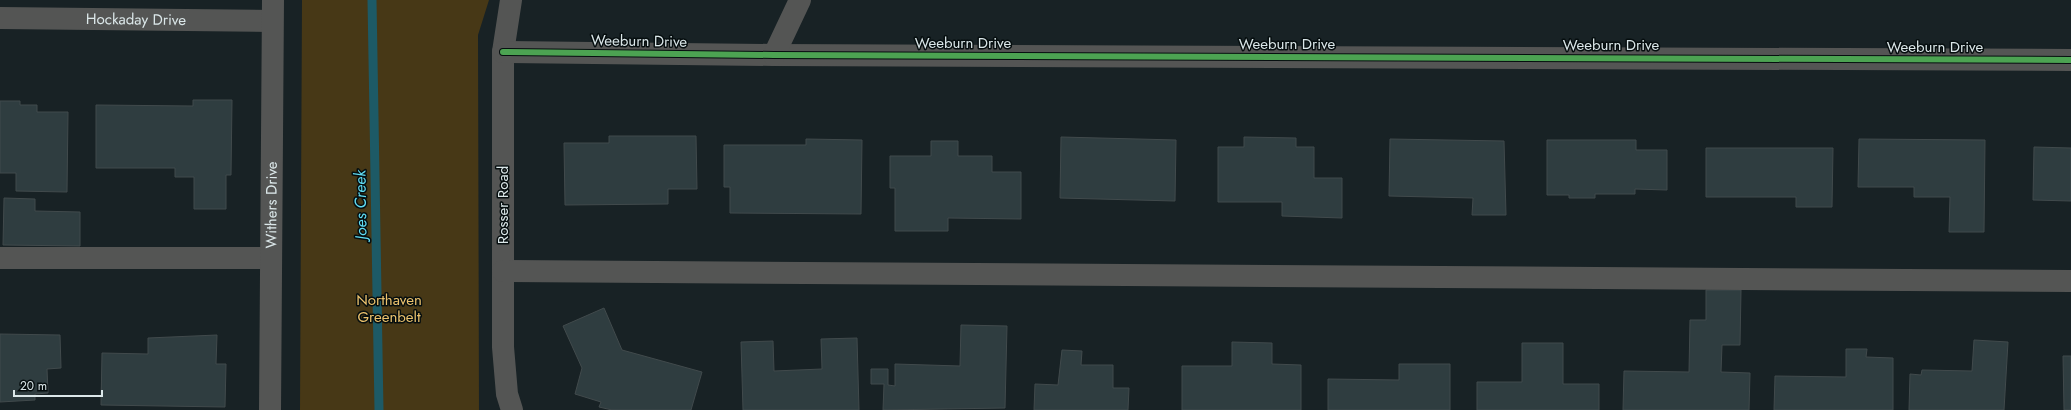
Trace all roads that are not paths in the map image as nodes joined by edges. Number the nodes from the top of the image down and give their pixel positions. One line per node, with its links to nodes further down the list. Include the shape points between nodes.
1 (511, 0): 5 (street, Rosser Road)
2 (800, 0): 6 (street)
3 (272, 10): 4 (street, Hockaday Drive); 9 (street, Withers Drive)
4 (0, 18)
5 (503, 52): 6 (street, Weeburn Drive); 10 (street, Rosser Road)
6 (774, 55): 7 (street, Weeburn Drive)
7 (2071, 60)
8 (0, 258): 9 (street)
9 (271, 258): 12 (street, Withers Drive)
10 (503, 271): 11 (street); 13 (street, Rosser Road, via 503,347 507,394)
11 (2071, 281)
12 (270, 410)
13 (512, 410)

